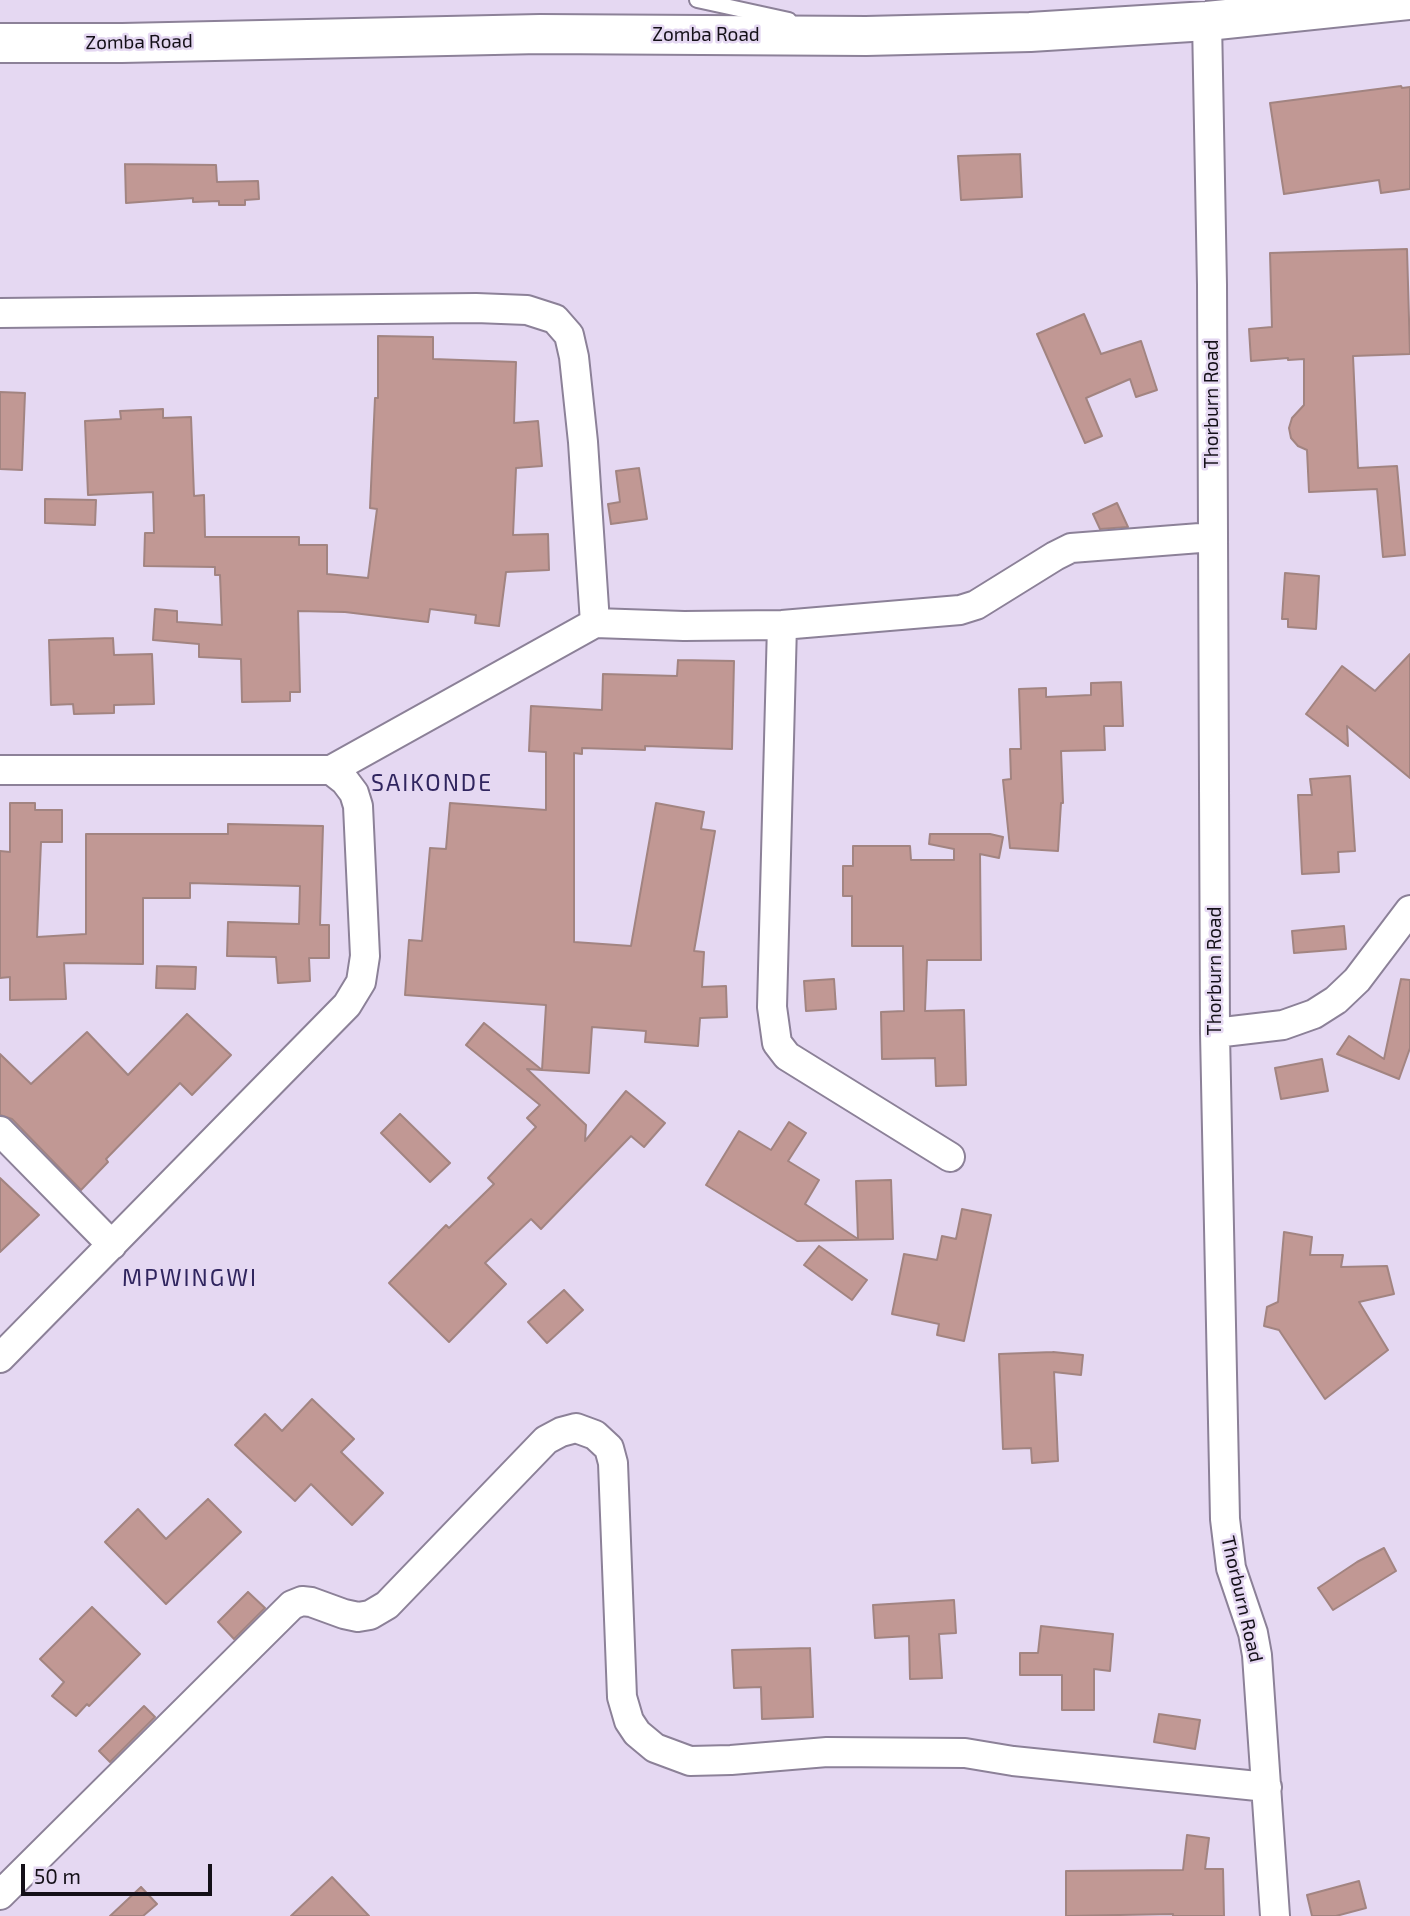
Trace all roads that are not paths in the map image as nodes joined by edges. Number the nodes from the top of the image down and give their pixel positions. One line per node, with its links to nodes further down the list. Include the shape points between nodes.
1 (698, 0): 4 (lane)
2 (1410, 0): 3 (highway, Zomba Road)
3 (1207, 21): 4 (highway, Zomba Road); 7 (street, Thorburn Road)
4 (866, 36): 5 (highway, Zomba Road, via 540,34)
5 (0, 43)
6 (0, 313): 8 (street, via 476,308 527,310 555,319 569,335 574,357)
7 (1213, 537): 9 (street, via 1071,548 960,610); 13 (street, Thorburn Road)
8 (595, 623): 9 (street); 11 (street)
9 (782, 625): 15 (street, via 772,1007 777,1043 787,1056)
10 (0, 770): 11 (street)
11 (331, 770): 16 (street, via 345,781 358,806 365,956 361,982 347,1005)
12 (1410, 910): 13 (street, via 1357,980 1314,1014 1283,1025)
13 (1215, 1032): 18 (street, Thorburn Road, via 1225,1519 1231,1568 1257,1655)
14 (0, 1131): 16 (street)
15 (950, 1157)
16 (112, 1245): 17 (street)
17 (0, 1359)
18 (1267, 1787): 19 (street, via 965,1753 827,1752 690,1761 654,1748 629,1721 622,1697 613,1463 609,1448 595,1435 576,1428 546,1440 387,1605 358,1617 311,1602 292,1605); 20 (street, Thorburn Road)
19 (0, 1895)
20 (1275, 1916)

